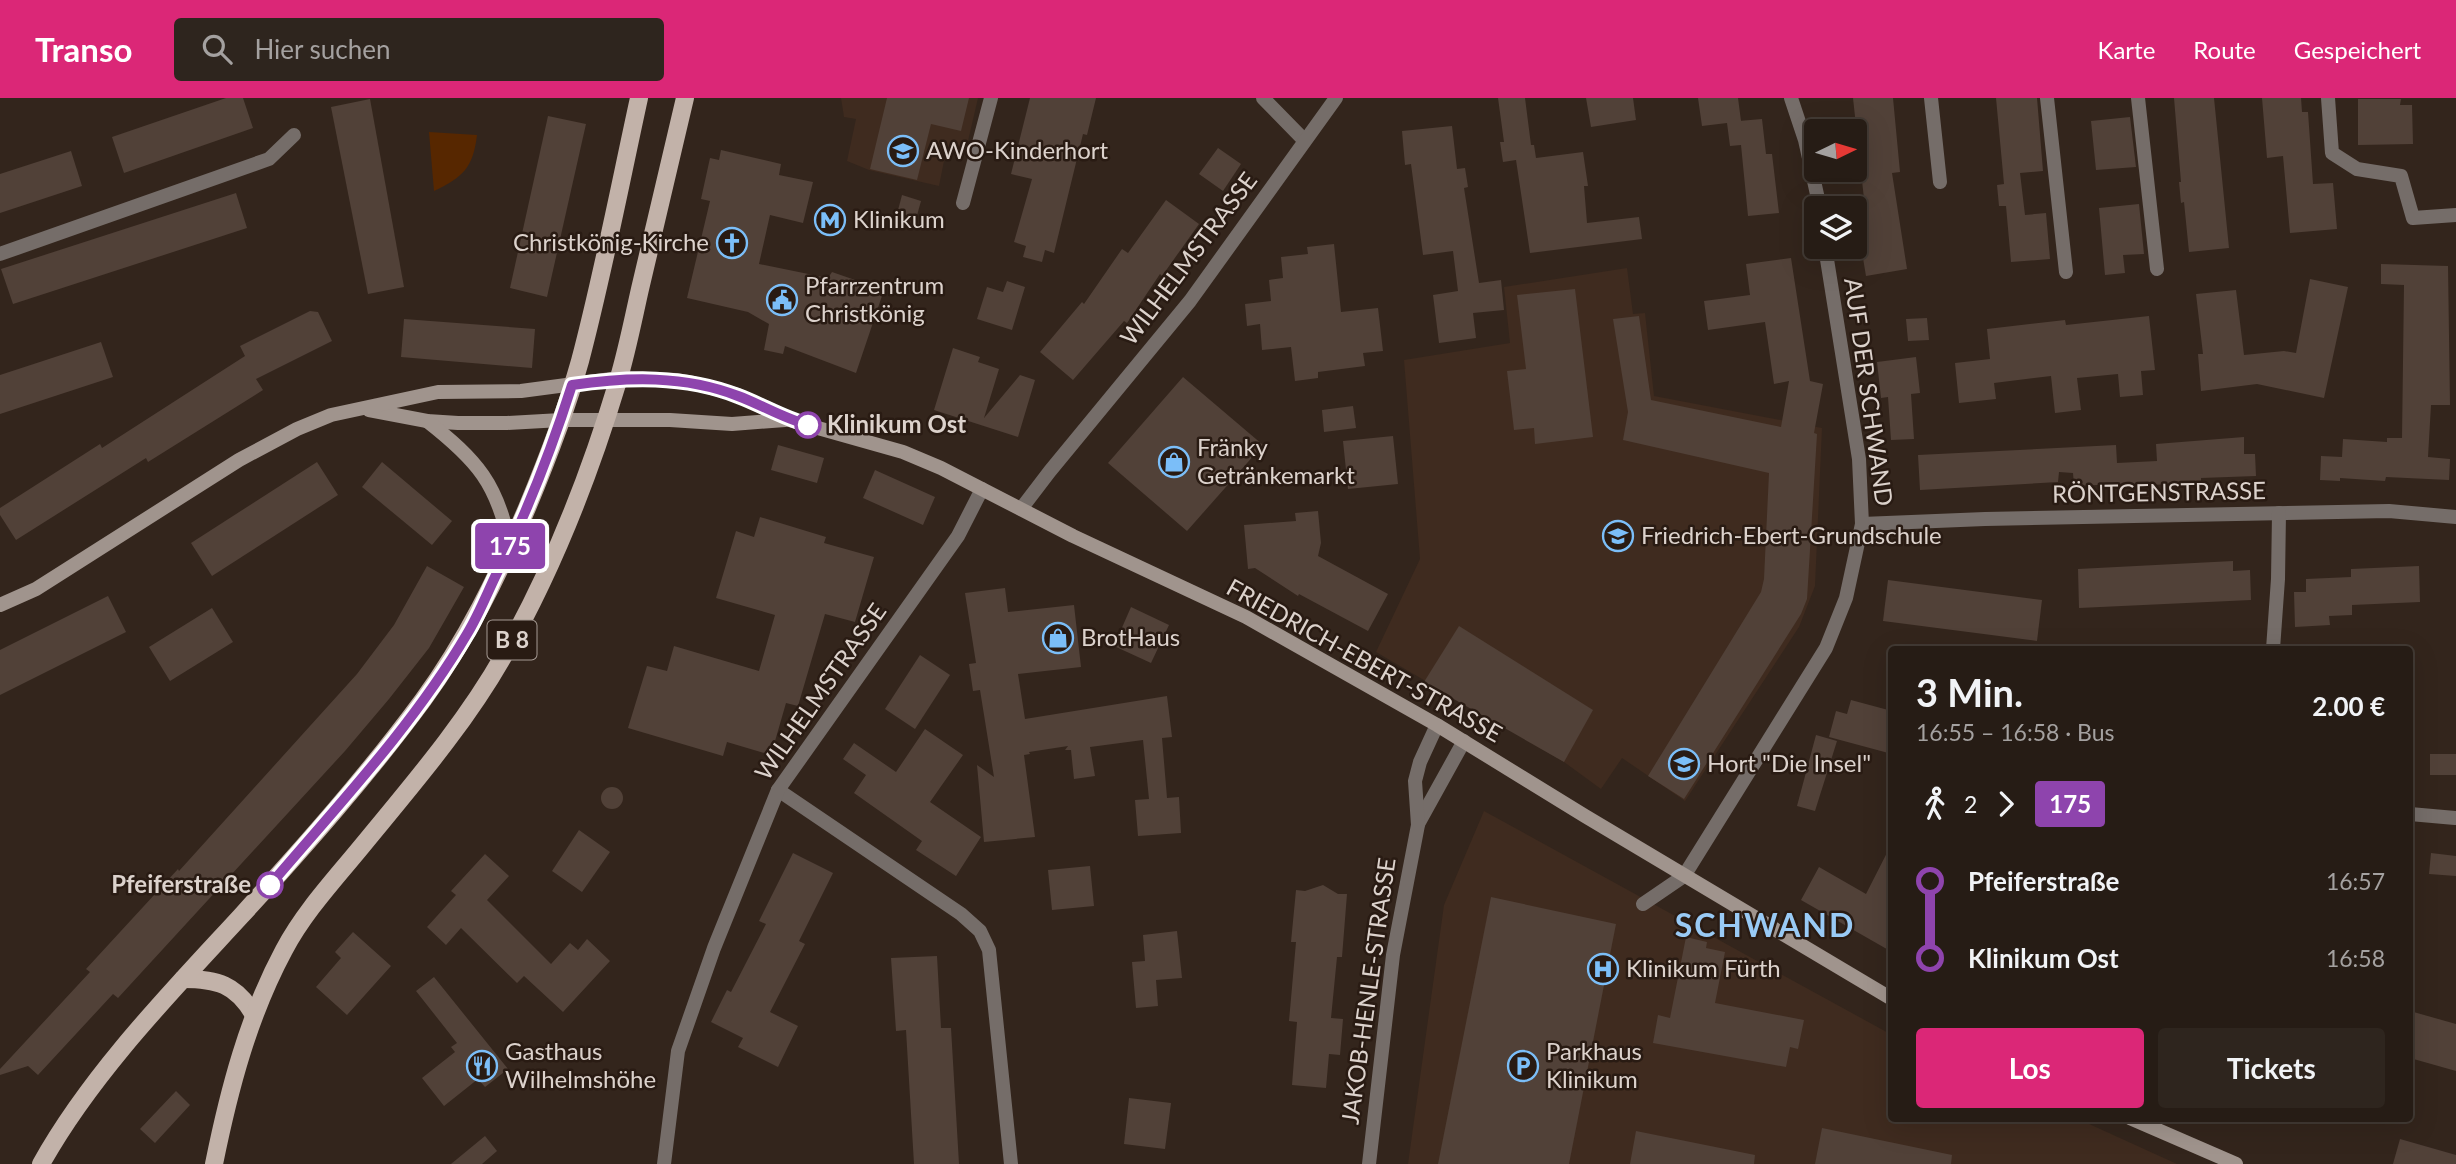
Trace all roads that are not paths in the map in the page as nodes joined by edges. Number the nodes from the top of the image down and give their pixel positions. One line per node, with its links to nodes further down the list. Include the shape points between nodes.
1 (639, 98): 22 (main road, B 8)
2 (685, 98): 21 (main road, B 8)
3 (991, 98): 15 (street)
4 (1263, 98): 12 (street)
5 (1336, 98): 12 (street, WILHELMSTRASSE)
6 (1791, 98): 14 (street)
7 (1931, 98): 13 (street)
8 (2047, 98): 20 (street)
9 (2138, 98): 19 (street)
10 (2328, 98): 16 (street, via 2332,153 2357,169 2401,176 2413,218)
11 (294, 135): 17 (street, via 269,159)
12 (1304, 140): 29 (street, WILHELMSTRASSE, via 1190,301)
13 (1940, 182)
14 (1817, 196)
15 (962, 203)
16 (2456, 215)
17 (0, 254)
18 (1827, 259): 32 (street, AUF DER SCHWAND, via 1859,459)
19 (2157, 269)
20 (2066, 272)
21 (619, 378): 22 (street, FRIEDRICH-EBERT-STRASSE); 24 (street, FRIEDRICH-EBERT-STRASSE, via 693,383 738,395); 26 (main road, B 8)
22 (572, 385): 23 (street, via 438,392); 25 (main road, B 8)
23 (364, 410): 27 (street); 34 (street, via 331,415 239,460 36,589)
24 (786, 419): 26 (street, FRIEDRICH-EBERT-STRASSE, via 732,424); 28 (street, FRIEDRICH-EBERT-STRASSE, via 903,452)
25 (561, 420): 26 (street, FRIEDRICH-EBERT-STRASSE); 27 (street); 33 (main road, B 8)
26 (605, 420): 46 (main road, B 8, via 562,540 503,656 448,737 322,894 285,948)
27 (427, 421): 33 (street, via 488,481 503,514)
28 (982, 489): 29 (street, FRIEDRICH-EBERT-STRASSE); 38 (street, WILHELMSTRASSE, via 958,536)
29 (1021, 509): 36 (street, FRIEDRICH-EBERT-STRASSE, via 1246,617)
30 (2278, 513): 31 (street, RÖNTGENSTRASSE, via 2389,511); 32 (street, RÖNTGENSTRASSE); 35 (street)
31 (2456, 517)
32 (1862, 524): 42 (street, AUF DER SCHWAND, via 1846,598 1826,648)
33 (510, 547): 44 (main road, B 8, via 468,634 424,699 270,885)
34 (0, 605)
35 (2273, 646)
36 (1437, 725): 37 (street, FRIEDRICH-EBERT-STRASSE); 41 (street, JAKOB-HENLE-STRASSE, via 1415,781)
37 (1464, 741): 41 (street, JAKOB-HENLE-STRASSE); 42 (street, FRIEDRICH-EBERT-STRASSE)
38 (778, 790): 50 (street, WILHELMSTRASSE, via 678,1051); 51 (street, via 980,931 989,950)
39 (2413, 814): 40 (street)
40 (2455, 817)
41 (1418, 825): 52 (street, JAKOB-HENLE-STRASSE, via 1393,955)
42 (1684, 876): 43 (street); 45 (street, FRIEDRICH-EBERT-STRASSE)
43 (1643, 904)
44 (183, 979): 46 (main road, via 203,979 233,989); 48 (main road, B 8, via 77,1107)
45 (1888, 997)
46 (254, 1015): 49 (main road, B 8)
47 (2139, 1122): 53 (street)
48 (41, 1164)
49 (214, 1164)
50 (664, 1164)
51 (1011, 1164)
52 (1369, 1164)
53 (2236, 1164)

